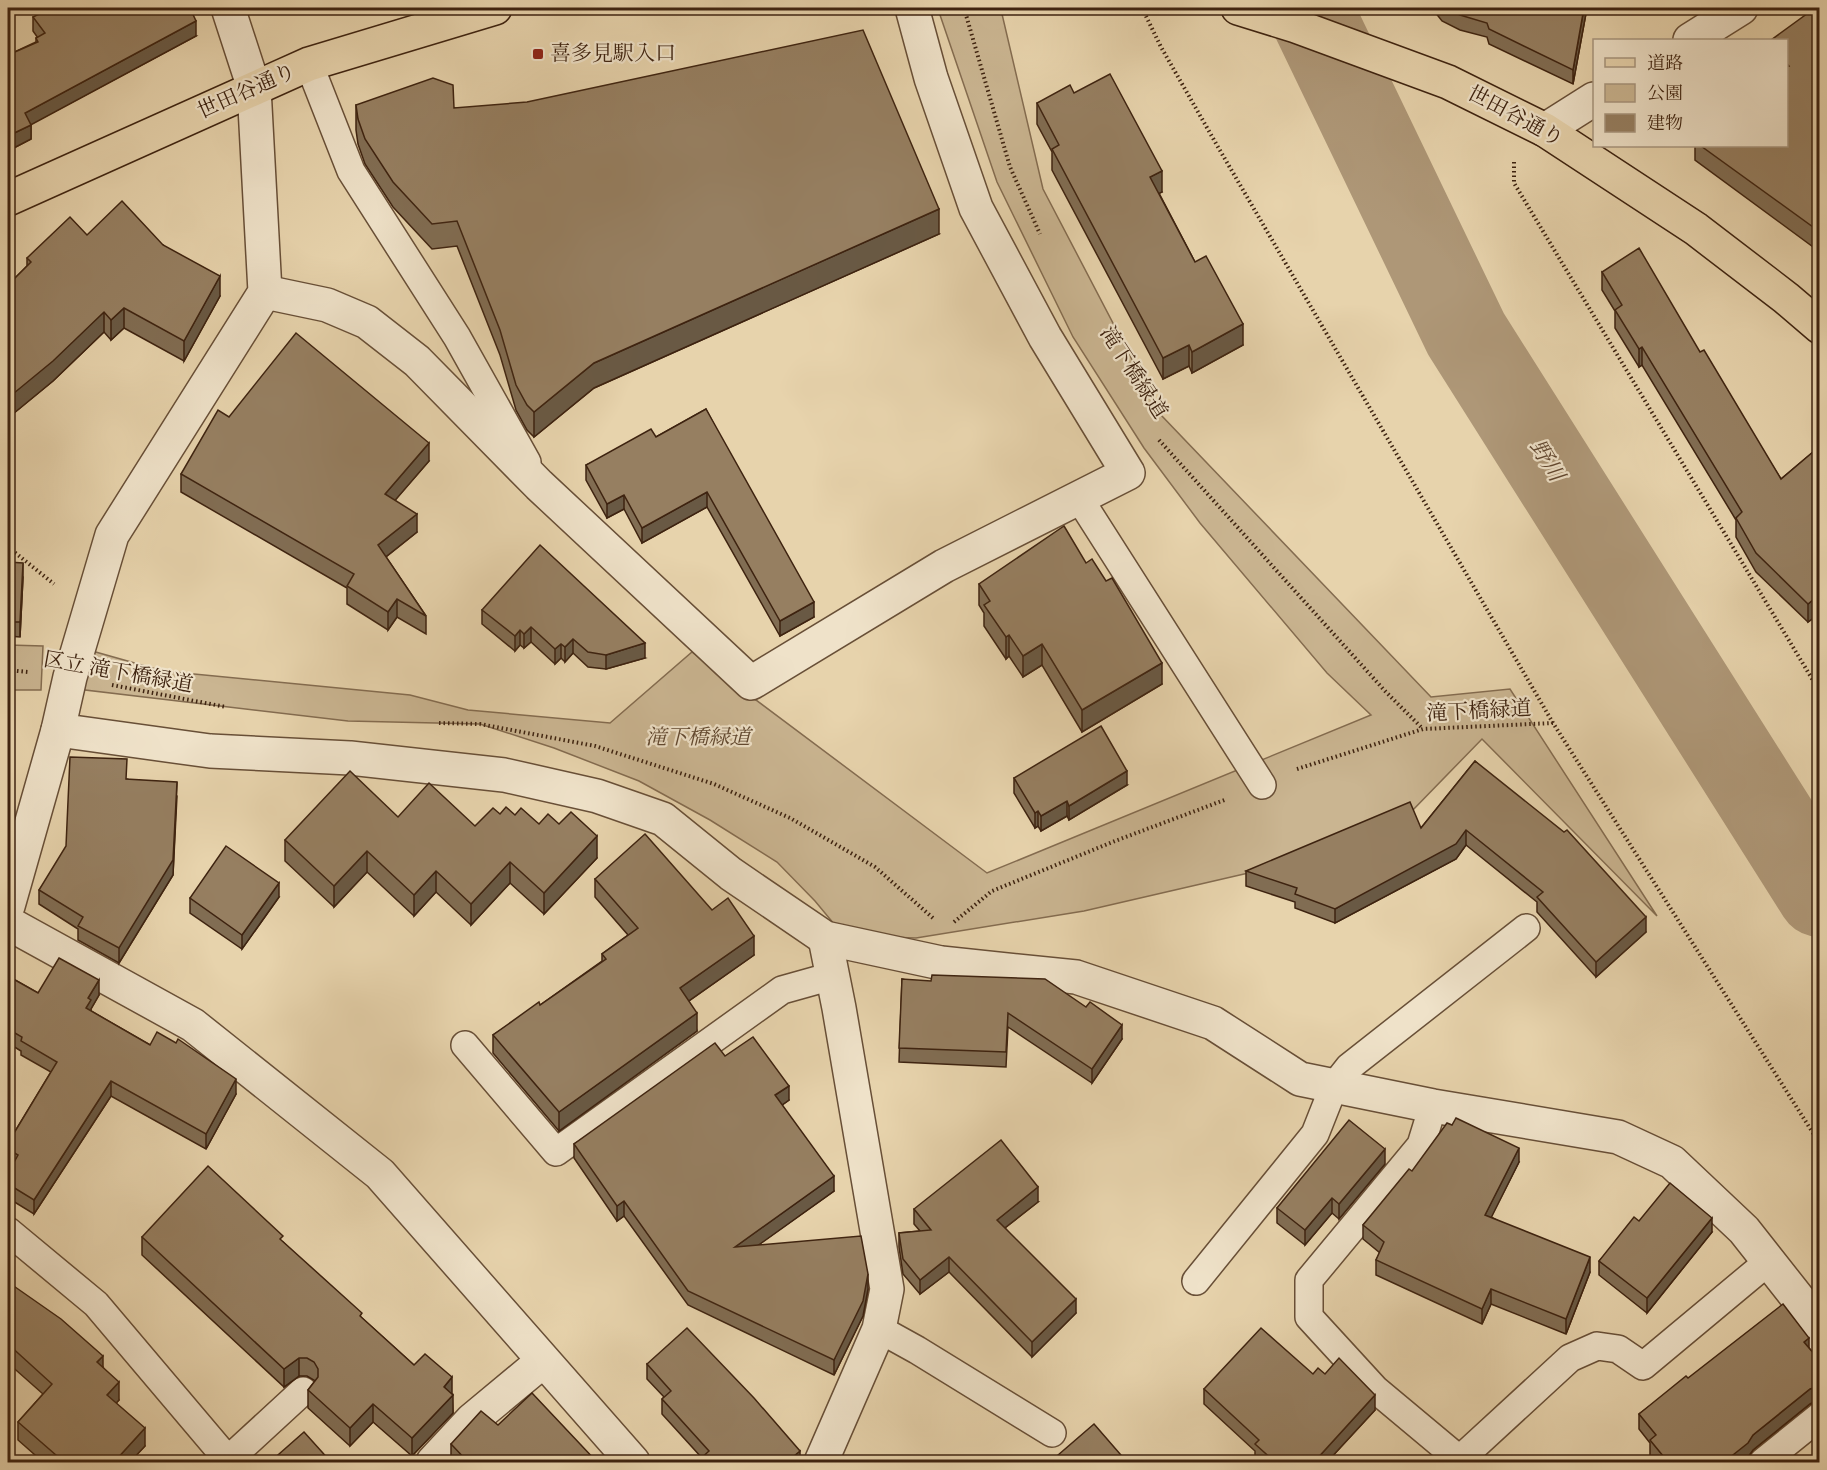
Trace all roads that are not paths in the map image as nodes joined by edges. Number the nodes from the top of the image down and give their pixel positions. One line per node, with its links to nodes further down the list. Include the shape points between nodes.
1 (228, 8): 8 (street)
2 (495, 8): 7 (main road, 世田谷通り)
3 (912, 8): 15 (street, via 931,78 976,208 1045,337 1128,473)
4 (1238, 8): 10 (main road, 世田谷通り, via 1448,82)
5 (1741, 8): 6 (street)
6 (1692, 39)
7 (309, 64): 8 (main road, 世田谷通り); 14 (lane, via 351,171 457,337)
8 (254, 88): 11 (main road, 世田谷通り); 12 (street)
9 (1593, 100): 10 (street)
10 (1545, 130): 13 (main road, 世田谷通り, via 1696,229)
11 (8, 199)
12 (266, 292): 14 (street, via 327,305 368,322 417,361); 16 (street, via 112,535)
13 (1820, 327)
14 (539, 484): 15 (street, via 751,683 944,567)
15 (1079, 498): 17 (lane)
16 (58, 730): 18 (street); 21 (street, via 210,751 350,758 504,775 597,796 663,819 731,874)
17 (1262, 785)
18 (8, 906)
19 (8, 923): 31 (street, via 194,1025 380,1174)
20 (1526, 928): 24 (lane, via 1349,1067)
21 (825, 938): 22 (street); 24 (street, via 941,963 1076,977 1213,1023 1300,1079)
22 (832, 976): 23 (lane, via 782,990 556,1152); 29 (street, via 887,1289)
23 (465, 1045)
24 (1334, 1086): 25 (street); 28 (lane, via 1315,1134)
25 (1433, 1106): 27 (street, via 1618,1137 1672,1162 1744,1230); 35 (lane, via 1420,1145 1309,1280 1308,1317 1375,1389)
26 (8, 1231): 32 (lane, via 96,1304 228,1460)
27 (1769, 1262): 30 (street, via 1800,1301); 35 (lane, via 1643,1366 1618,1349 1597,1346 1570,1358)
28 (1196, 1281)
29 (879, 1329): 34 (lane); 38 (street)
30 (1820, 1336)
31 (543, 1361): 36 (street, via 472,1420); 37 (street)
32 (303, 1390)
33 (1820, 1416): 39 (lane)
34 (1052, 1433)
35 (1459, 1461)
36 (433, 1462)
37 (633, 1462)
38 (821, 1462)
39 (1763, 1462)

